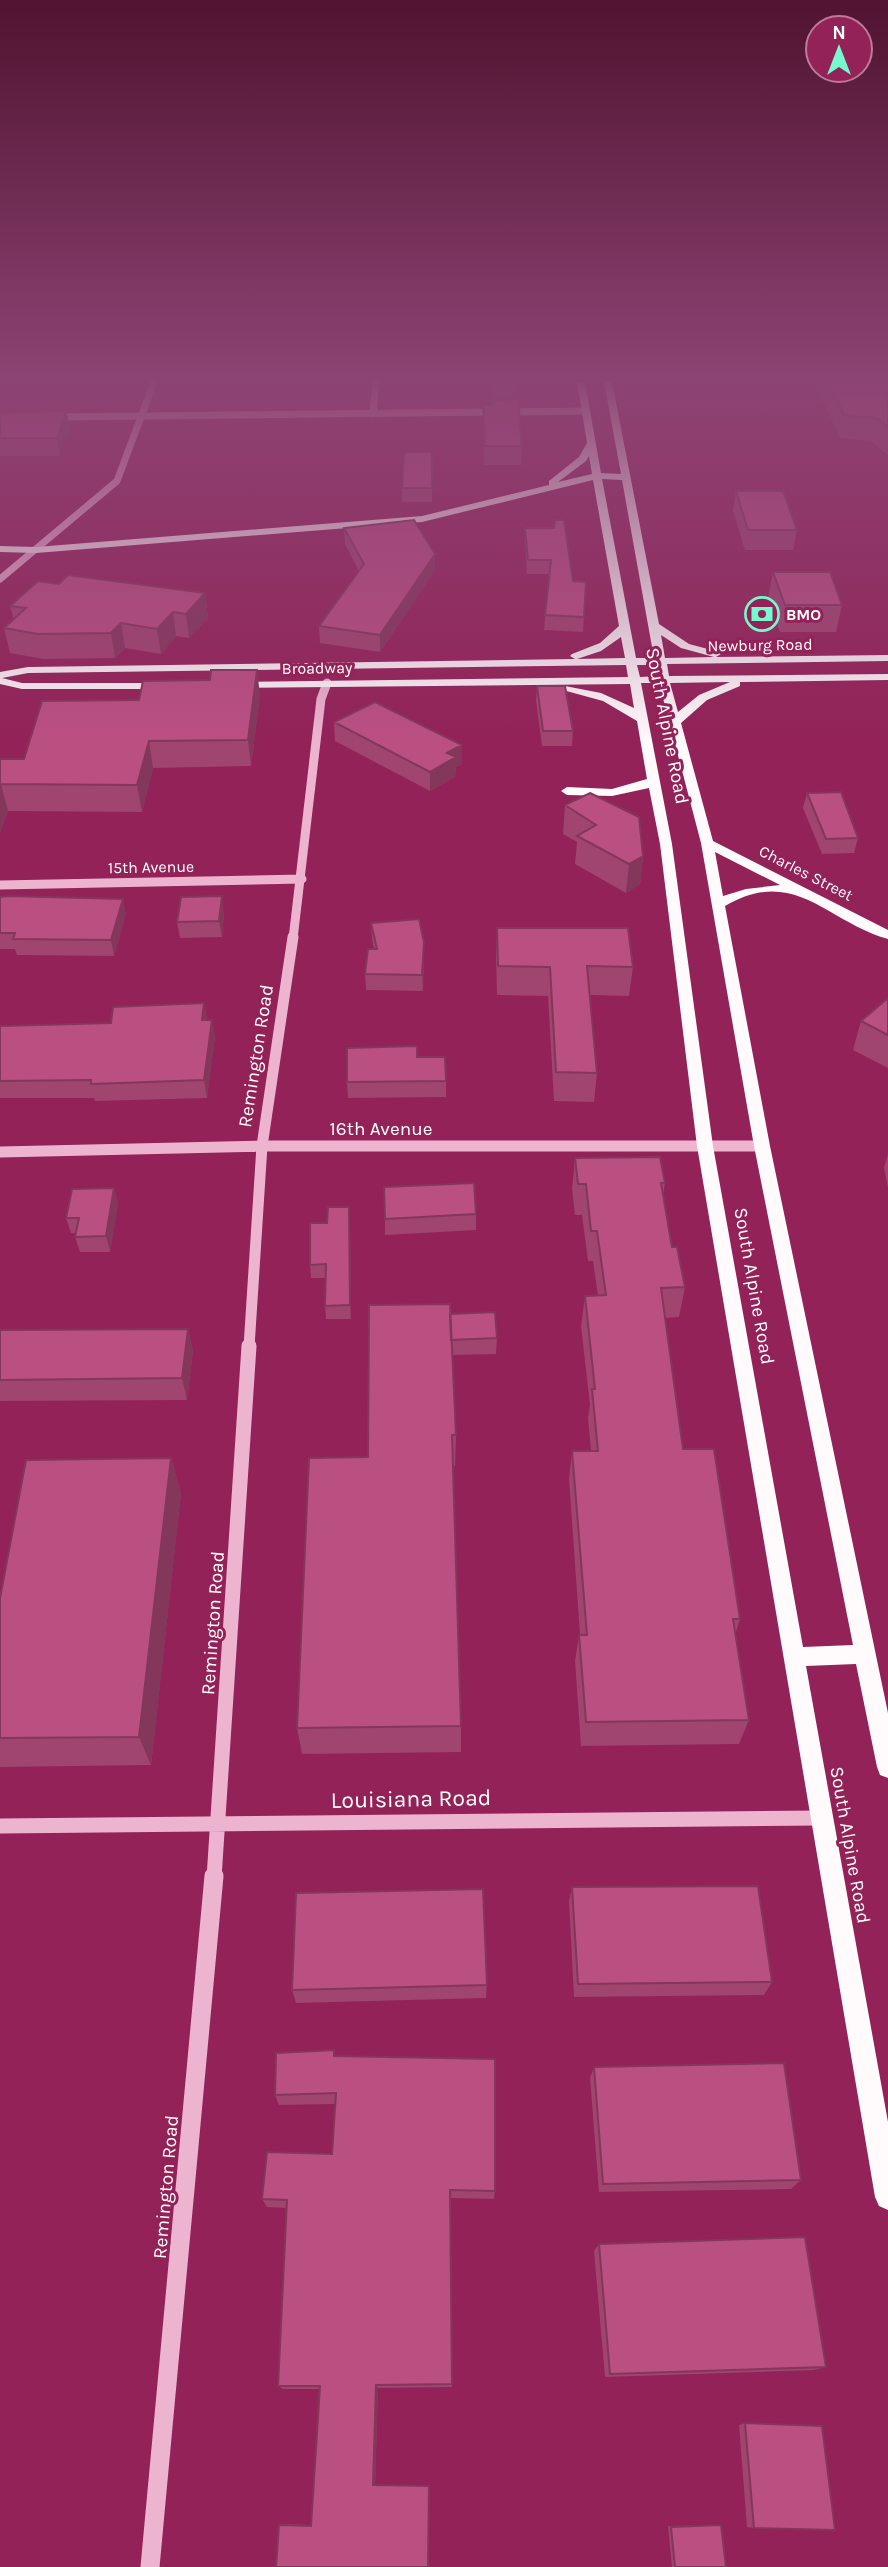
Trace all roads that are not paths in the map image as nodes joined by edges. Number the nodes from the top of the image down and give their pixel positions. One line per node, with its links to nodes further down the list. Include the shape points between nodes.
1 (93, 502): 6 (street)
2 (493, 502): 6 (main road, via 422,519)
3 (601, 502): 9 (main road, South Alpine Road)
4 (630, 502): 8 (main road, South Alpine Road)
5 (0, 549): 6 (main road)
6 (36, 550): 7 (street)
7 (0, 579)
8 (653, 625): 11 (main road, via 685,646); 13 (main road, South Alpine Road)
9 (625, 626): 12 (main road, South Alpine Road); 14 (main road, via 596,651)
10 (888, 659): 11 (main road, Newburg Road)
11 (757, 660): 13 (main road, Newburg Road)
12 (632, 662): 13 (main road, Newburg Road); 14 (main road, Broadway); 18 (main road, South Alpine Road)
13 (660, 662): 19 (main road, South Alpine Road)
14 (531, 663): 15 (main road, Broadway, via 28,670)
15 (0, 675)
16 (888, 677): 17 (main road, Newburg Road)
17 (765, 678): 19 (main road, Newburg Road); 26 (main road, via 707,693 689,704)
18 (636, 680): 19 (main road, Newburg Road); 21 (main road, Broadway); 25 (main road, South Alpine Road)
19 (664, 680): 26 (main road, South Alpine Road)
20 (0, 681): 24 (main road, via 22,686)
21 (488, 682): 22 (main road, Broadway); 25 (main road, via 583,692 619,704)
22 (327, 684): 23 (main road, Broadway); 30 (street, Remington Road, via 321,699)
23 (218, 685)
24 (178, 686)
25 (644, 721): 27 (main road, South Alpine Road)
26 (676, 722): 29 (main road, South Alpine Road)
27 (654, 780): 28 (main road, via 623,793); 36 (main road, South Alpine Road)
28 (567, 791)
29 (707, 843): 32 (main road, Charles Street); 33 (main road, South Alpine Road)
30 (302, 879): 31 (street, 15th Avenue); 35 (street, Remington Road)
31 (0, 885)
32 (801, 889): 33 (main road, via 745,892); 34 (main road, Charles Street)
33 (719, 904): 37 (main road, South Alpine Road)
34 (888, 935)
35 (262, 1146): 36 (street, 16th Avenue); 38 (street, 16th Avenue); 43 (street, Remington Road)
36 (705, 1146): 37 (street, 16th Avenue); 40 (main road, South Alpine Road)
37 (762, 1146): 39 (main road, South Alpine Road)
38 (0, 1152)
39 (864, 1654): 40 (main road); 41 (main road, South Alpine Road)
40 (795, 1657): 42 (main road, South Alpine Road)
41 (888, 1767)
42 (822, 1818): 43 (street, Louisiana Road); 45 (main road, South Alpine Road)
43 (219, 1825): 44 (street, Louisiana Road); 46 (street, Remington Road)
44 (0, 1826)
45 (888, 2197)
46 (150, 2567)

